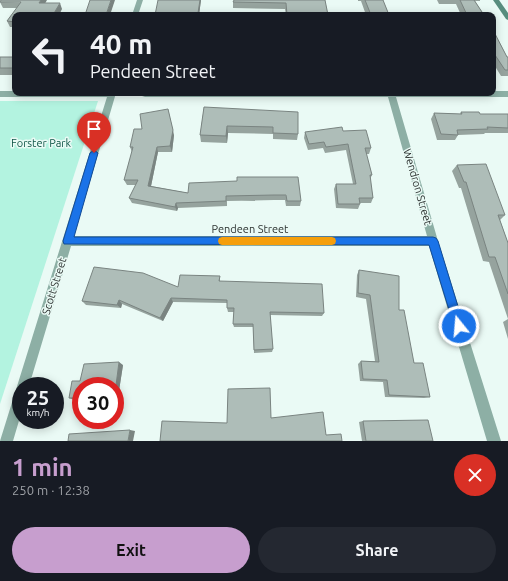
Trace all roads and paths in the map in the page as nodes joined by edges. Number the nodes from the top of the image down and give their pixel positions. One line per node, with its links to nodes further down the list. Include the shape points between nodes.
1 (140, 0): 3 (street)
2 (496, 0): 4 (street)
3 (136, 12)
4 (508, 18)
5 (0, 94): 6 (street)
6 (12, 94)
7 (496, 94): 8 (street)
8 (508, 94)
9 (111, 96): 11 (street, Scott Street)
10 (392, 96): 12 (street, Wendron Street)
11 (68, 241): 12 (street, Pendeen Street); 13 (street, Scott Street)
12 (433, 241): 16 (street, Wendron Street)
13 (26, 377)
14 (12, 421): 15 (street)
15 (6, 441)
16 (494, 441)

